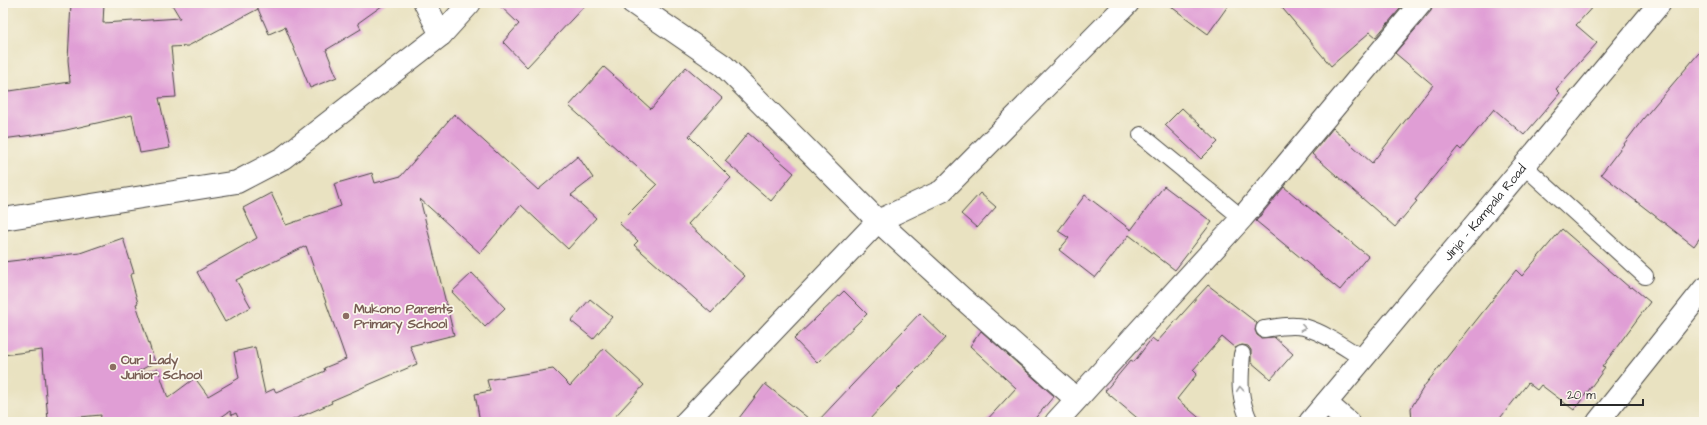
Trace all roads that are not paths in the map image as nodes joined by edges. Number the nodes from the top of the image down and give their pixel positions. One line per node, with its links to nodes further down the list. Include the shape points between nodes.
1 (425, 3): 7 (main road)
2 (470, 3): 7 (main road)
3 (633, 3): 12 (main road, via 724,66)
4 (1128, 3): 12 (main road, via 942,191)
5 (1421, 3): 10 (main road)
6 (1660, 3): 9 (main road, Jinja - Kampala Road)
7 (440, 35): 11 (main road, via 283,158 237,182)
8 (1141, 135): 10 (lane)
9 (1524, 166): 13 (lane); 17 (main road, Jinja - Kampala Road)
10 (1242, 218): 18 (main road)
11 (3, 219)
12 (878, 221): 18 (main road); 20 (main road)
13 (1645, 276)
14 (1704, 289): 25 (main road)
15 (1264, 329): 17 (lane, one-way to 17, via 1303,327 1320,333)
16 (1242, 354): 22 (lane, one-way to 16, via 1243,407 1239,387)
17 (1362, 358): 19 (main road, Jinja - Kampala Road)
18 (1076, 399): 21 (main road)
19 (1326, 403): 23 (main road, Jinja - Kampala Road); 24 (main road)
20 (686, 422)
21 (1056, 422)
22 (1250, 422)
23 (1310, 422)
24 (1348, 422)
25 (1598, 422)

